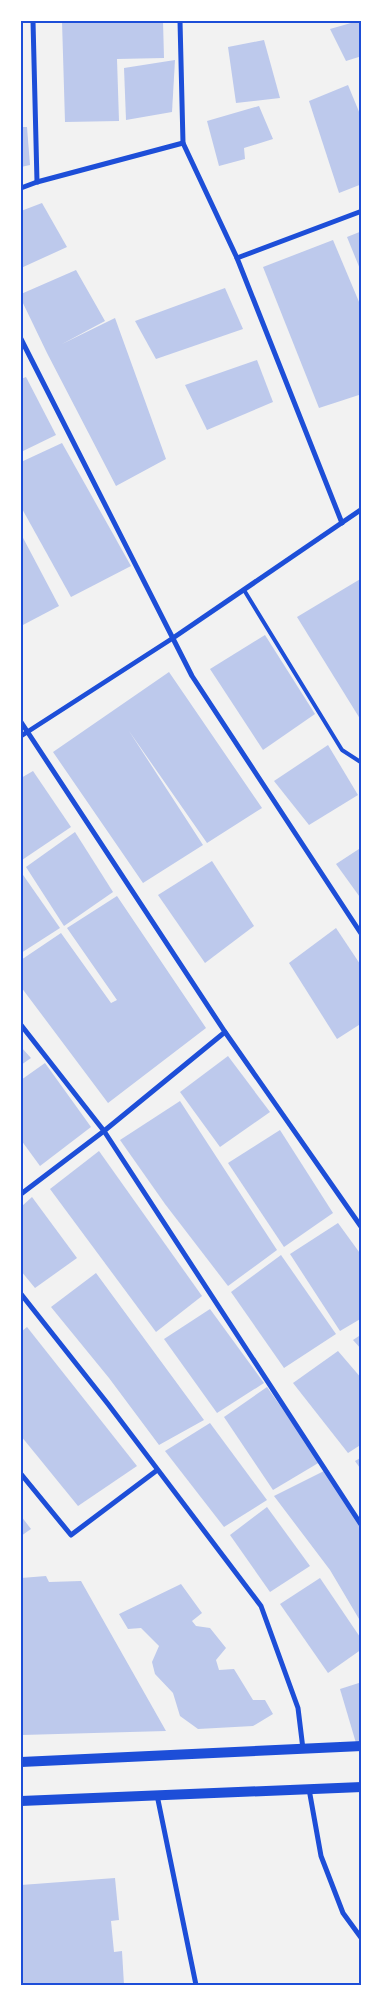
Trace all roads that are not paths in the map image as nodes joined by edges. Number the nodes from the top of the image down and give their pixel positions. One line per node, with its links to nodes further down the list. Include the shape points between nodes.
1 (33, 21): 4 (street)
2 (180, 21): 3 (street)
3 (183, 143): 4 (street); 7 (street)
4 (37, 182): 5 (street)
5 (21, 188)
6 (362, 211): 7 (street)
7 (237, 258): 10 (street)
8 (21, 339): 12 (street)
9 (362, 509): 10 (street)
10 (342, 523): 11 (street)
11 (244, 590): 12 (street); 16 (lane, via 342,750)
12 (172, 638): 14 (street); 17 (street, via 192,676)
13 (21, 722): 14 (street)
14 (27, 733): 15 (street); 19 (street)
15 (21, 736)
16 (362, 763)
17 (362, 935)
18 (21, 1025): 20 (street)
19 (225, 1032): 20 (street); 22 (street)
20 (104, 1130): 21 (street); 26 (street)
21 (21, 1194)
22 (362, 1228)
23 (21, 1294): 24 (street)
24 (156, 1471): 25 (street, via 71,1535); 28 (street, via 261,1606 298,1708)
25 (21, 1474)
26 (362, 1526)
27 (362, 1746): 28 (main road)
28 (303, 1749): 29 (main road)
29 (21, 1762)
30 (362, 1787): 31 (main road)
31 (309, 1789): 32 (main road); 34 (street, via 321,1856 343,1913)
32 (157, 1795): 33 (main road); 35 (street)
33 (21, 1801)
34 (362, 1939)
35 (196, 1985)

